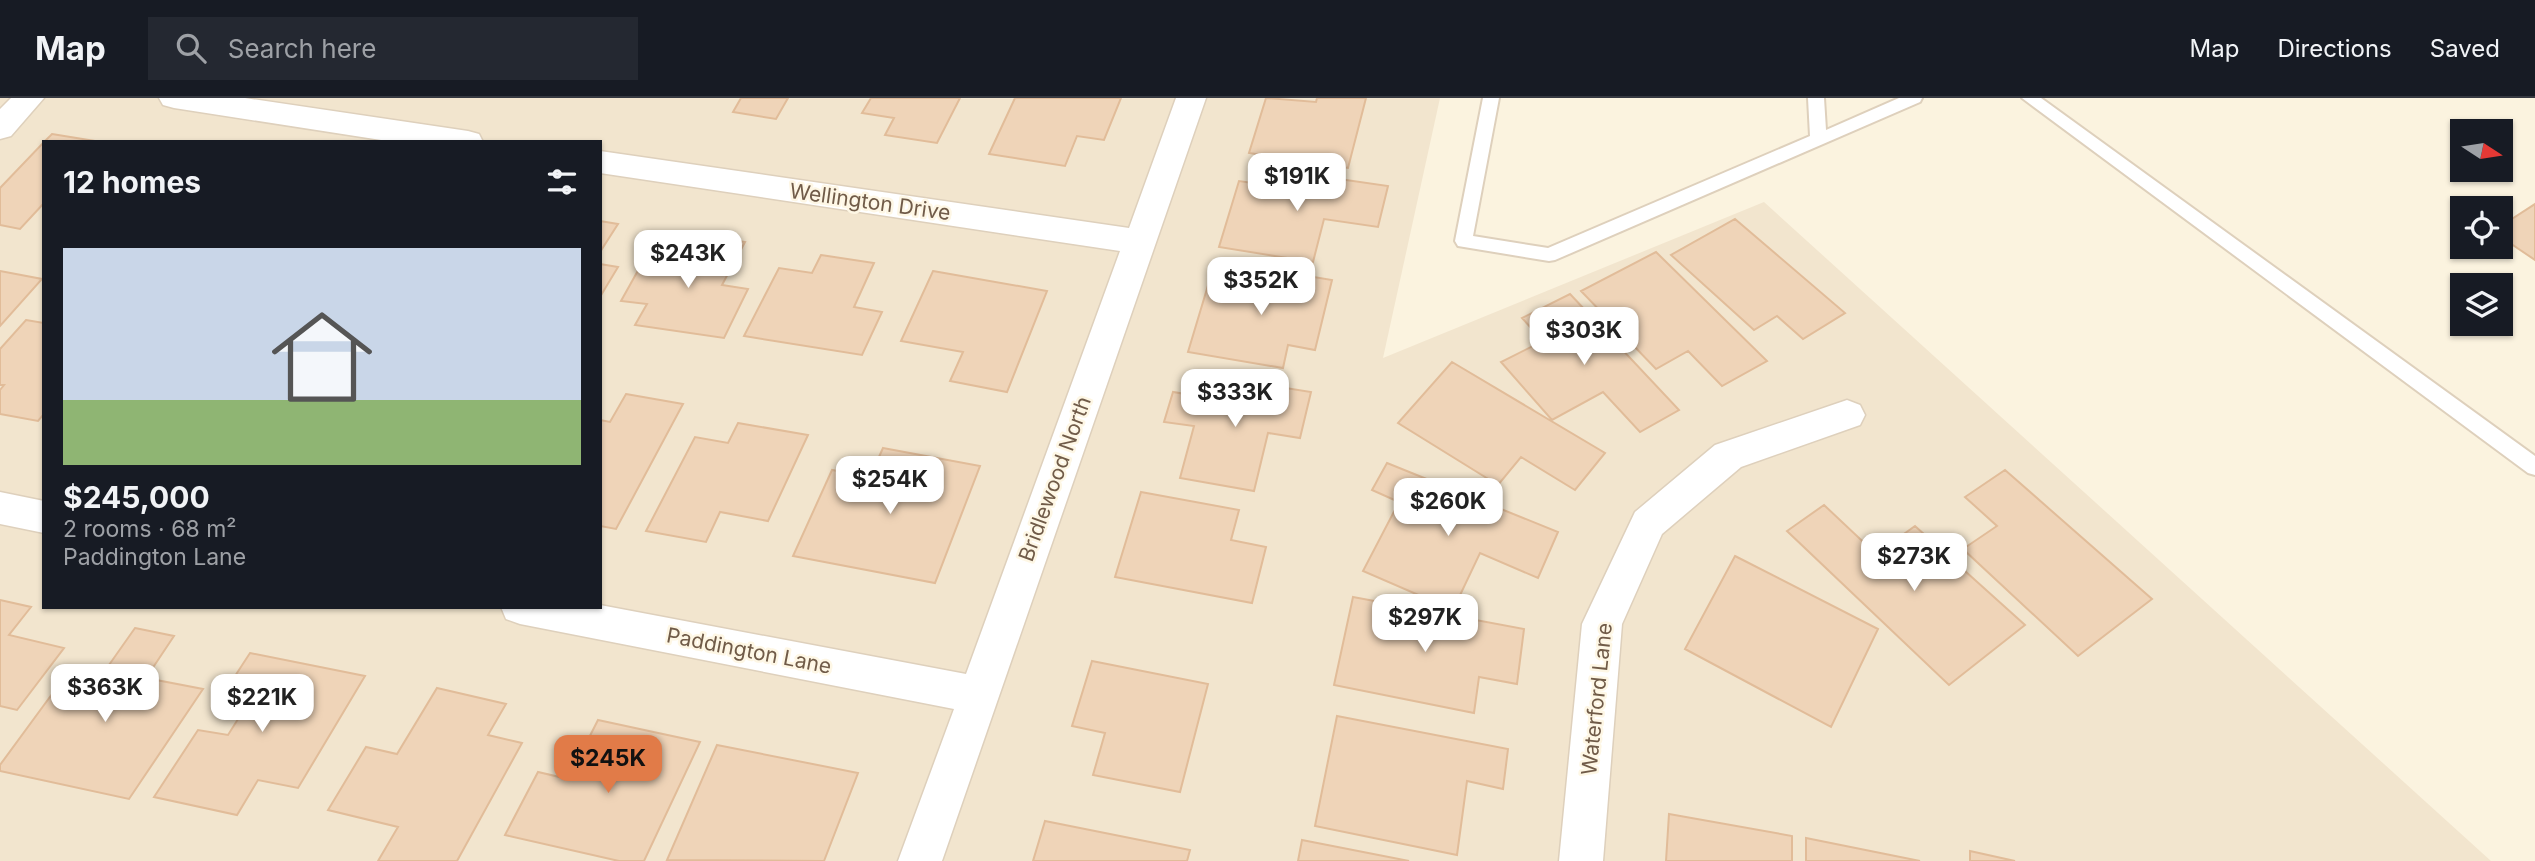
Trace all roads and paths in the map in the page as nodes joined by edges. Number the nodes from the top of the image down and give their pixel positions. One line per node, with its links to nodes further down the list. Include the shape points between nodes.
1 (29, 98): 8 (street)
2 (174, 98): 10 (street)
3 (1191, 98): 12 (street, Bridlewood North)
4 (1491, 98): 9 (lane, via 1464,241 1549,254)
5 (1816, 98): 9 (lane)
6 (1914, 98): 9 (lane)
7 (2030, 98): 14 (lane)
8 (0, 128)
9 (1818, 139)
10 (455, 140)
11 (602, 162): 12 (street, Wellington Drive)
12 (1140, 242): 18 (street, Bridlewood North)
13 (1847, 415): 20 (street, Waterford Lane, via 1728,456 1648,523 1602,624)
14 (2535, 467)
15 (0, 508): 16 (street)
16 (42, 517)
17 (530, 609): 18 (street, Paddington Lane)
18 (979, 695): 19 (street, Bridlewood North)
19 (920, 861)
20 (1581, 861)

